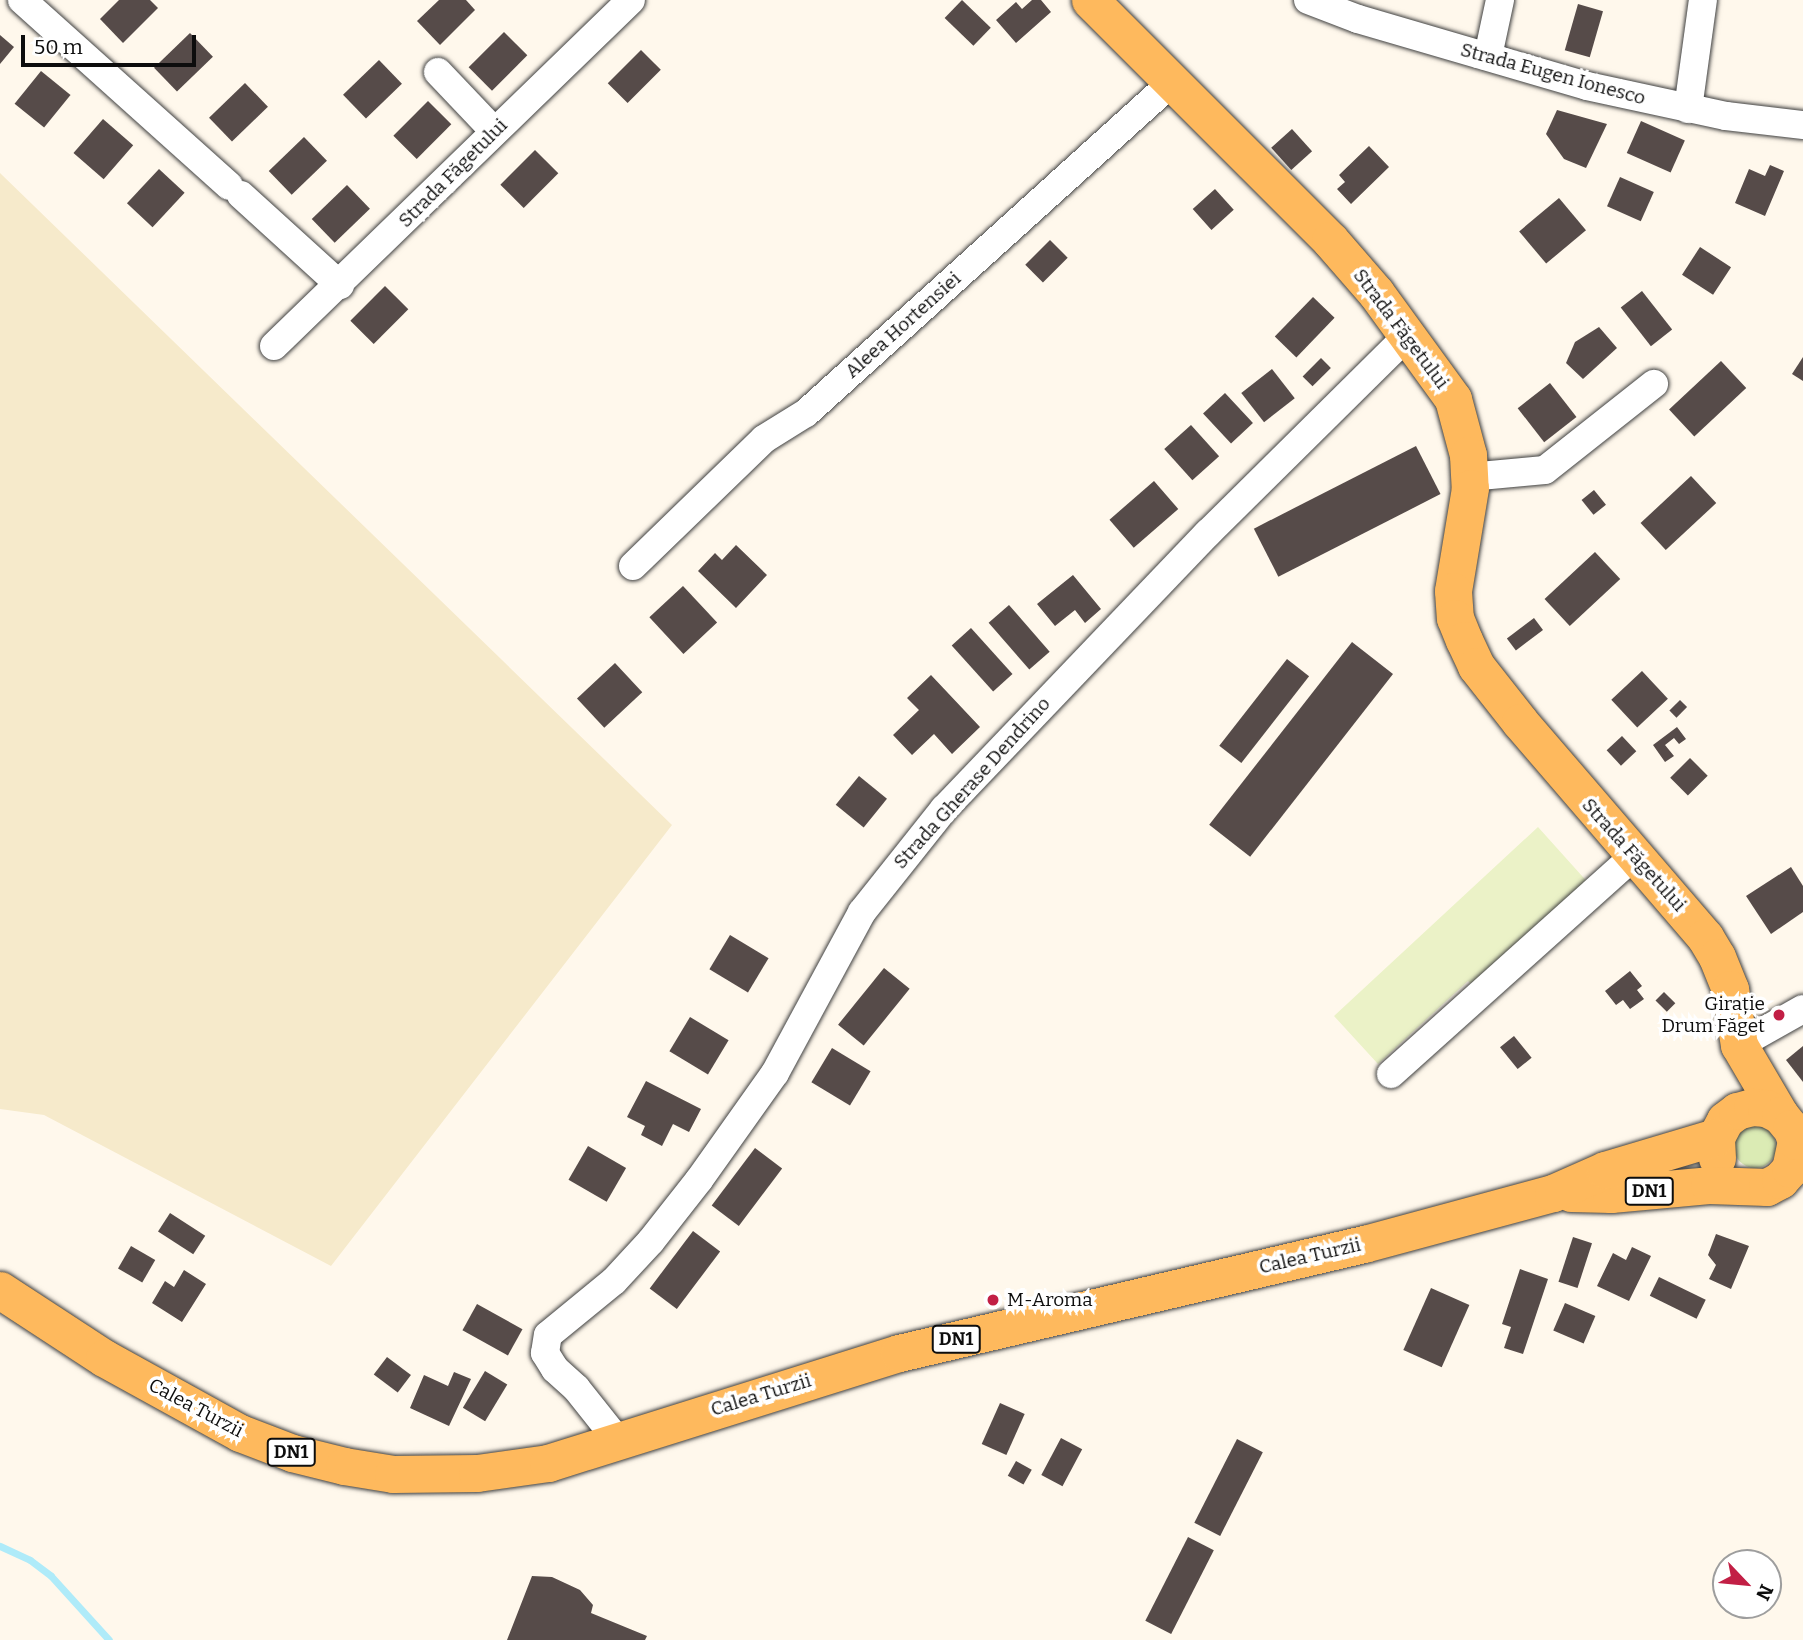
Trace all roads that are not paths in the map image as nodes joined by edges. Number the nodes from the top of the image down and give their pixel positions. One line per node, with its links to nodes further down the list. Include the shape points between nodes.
1 (22, 0): 14 (street)
2 (631, 0): 13 (street, Strada Făgetului)
3 (1090, 0): 10 (main road, Strada Făgetului)
4 (1308, 0): 8 (street, Strada Eugen Ionesco, via 1358,19)
5 (1500, 0): 8 (street)
6 (1510, 0): 8 (street)
7 (1703, 0): 11 (street)
8 (1489, 50): 11 (street, Strada Eugen Ionesco, via 1587,86)
9 (438, 72): 13 (street)
10 (1173, 81): 15 (main road, Strada Făgetului, via 1330,240); 19 (street, Aleea Hortensiei, via 806,413 764,439)
11 (1688, 109): 12 (street, Strada Eugen Ionesco)
12 (1803, 125)
13 (494, 131): 14 (street, Strada Făgetului)
14 (340, 285): 16 (street, Strada Făgetului)
15 (1408, 335): 18 (main road, Strada Făgetului, via 1453,399); 30 (street, Strada Gherase Dendrino, via 1208,533 944,809 862,912 775,1073 699,1180 614,1281 548,1335 545,1353 555,1368)
16 (274, 346)
17 (1654, 384): 18 (street, via 1545,470)
18 (1469, 477): 20 (main road, Strada Făgetului, via 1453,591 1455,618 1464,640 1476,666 1520,722)
19 (633, 566)
20 (1634, 856): 22 (main road, Strada Făgetului, via 1689,916 1717,957 1730,989); 23 (street)
21 (1803, 1009): 22 (street)
22 (1739, 1045): 24 (main road, Strada Făgetului); 25 (main road, Strada Făgetului)
23 (1391, 1074)
24 (1791, 1126): 25 (main road, Calea Turzii / DN1, via 1766,1108 1752,1107 1737,1111); 26 (main road, via 1796,1141 1790,1169 1780,1180)
25 (1721, 1128): 26 (main road, Calea Turzii / DN1, via 1718,1162 1734,1182); 27 (main road, Calea Turzii / DN1)
26 (1756, 1187): 27 (main road, Calea Turzii / DN1); 28 (main road, Calea Turzii / DN1)
27 (1553, 1193): 30 (main road, Calea Turzii / DN1, via 1364,1244 899,1353)
28 (1803, 1197)
29 (0, 1290): 30 (main road, Calea Turzii / DN1, via 190,1408 266,1443 344,1466 393,1474 477,1474 548,1463)
30 (619, 1441)

